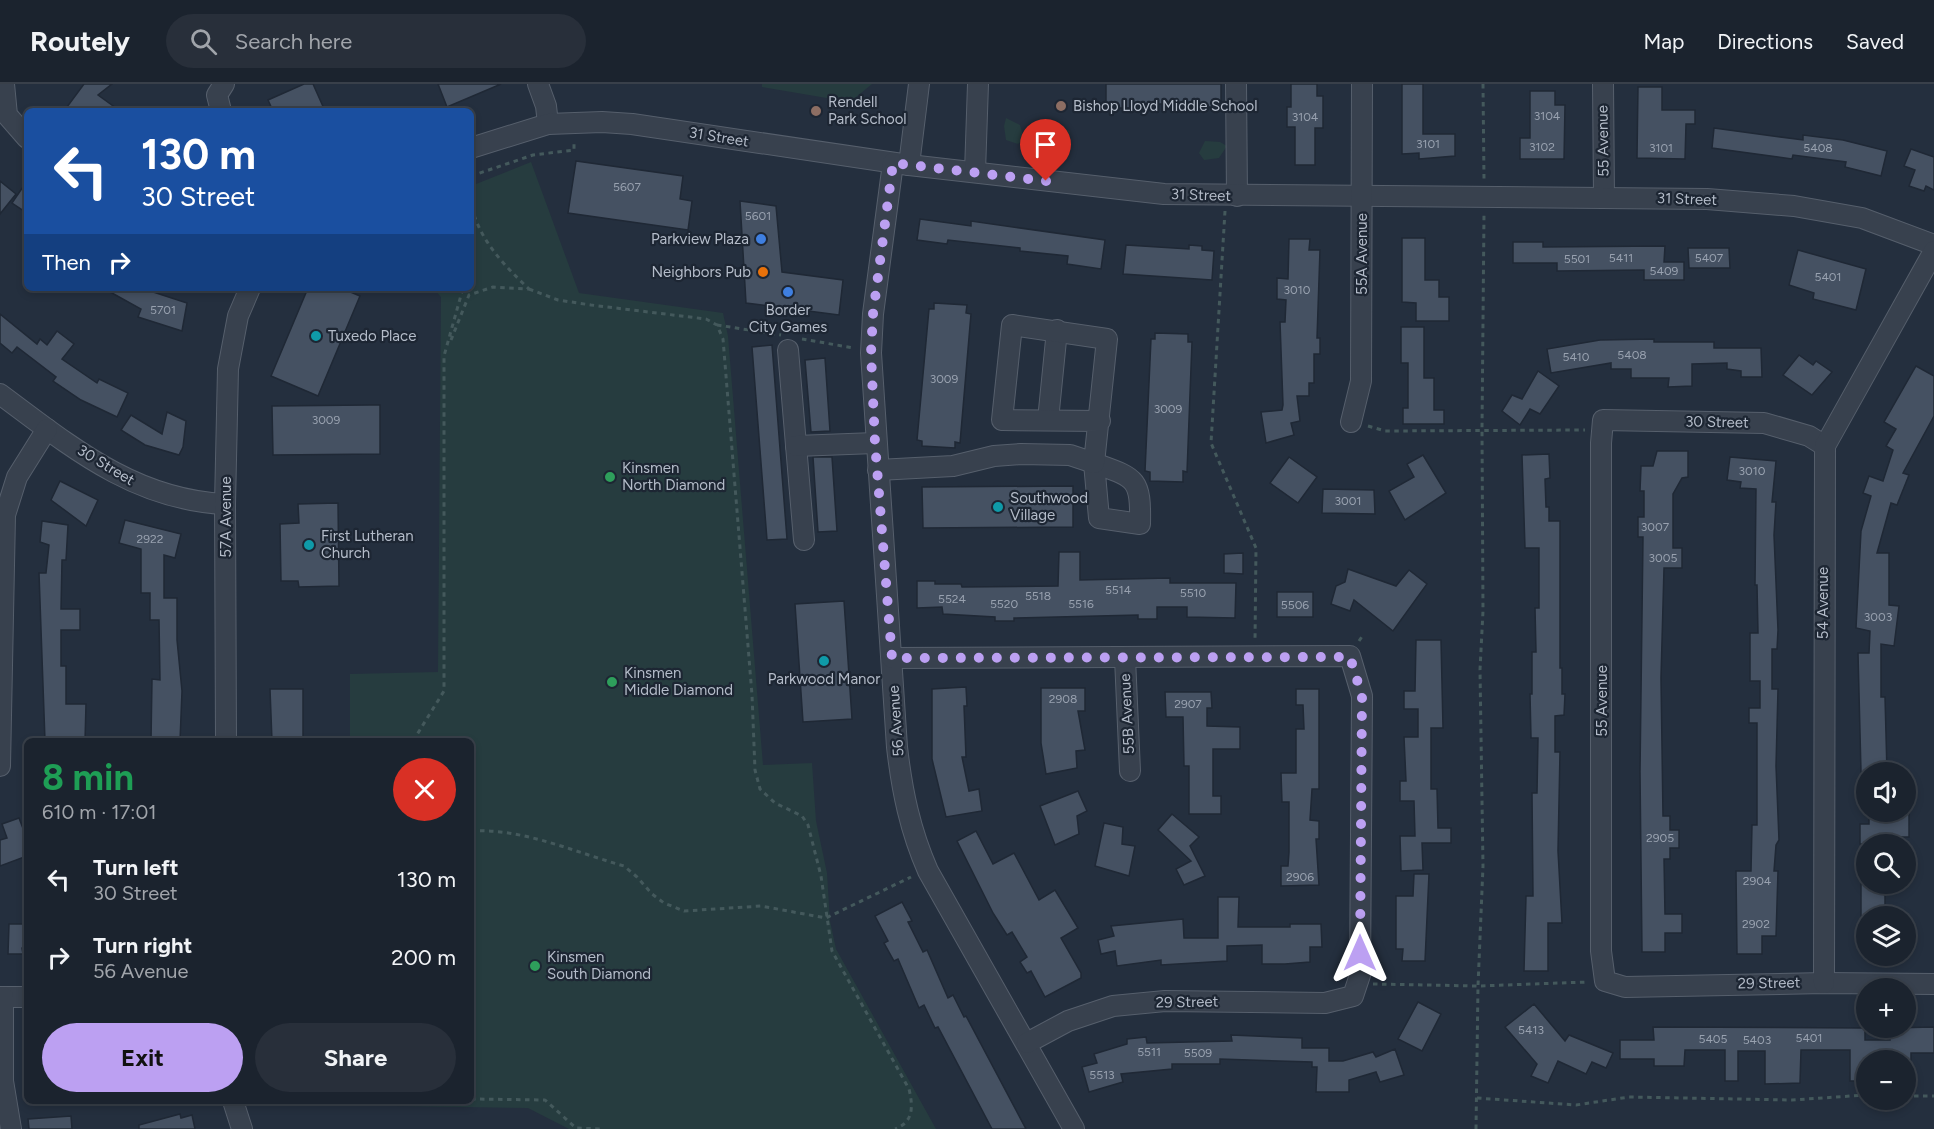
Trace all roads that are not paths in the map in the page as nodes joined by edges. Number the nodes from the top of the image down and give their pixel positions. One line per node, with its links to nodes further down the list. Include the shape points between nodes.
1 (224, 84): 9 (street, via 217,95)
2 (538, 84): 10 (street)
3 (919, 84): 13 (street, 56 Avenue)
4 (978, 84): 14 (street)
5 (1236, 84): 15 (street)
6 (1362, 84): 16 (street, 55A Avenue)
7 (1603, 84): 17 (street, 55 Avenue)
8 (5, 87): 11 (street, via 7,115)
9 (220, 108)
10 (548, 124): 12 (street, 31 Street); 13 (street, 31 Street, via 632,124)
11 (24, 135)
12 (474, 147)
13 (901, 164): 14 (street, 31 Street); 29 (street, 56 Avenue, via 873,314)
14 (975, 172): 15 (street, 31 Street, via 1164,194)
15 (1237, 196): 16 (street, 31 Street)
16 (1362, 197): 17 (street, 31 Street); 27 (street, 55A Avenue, via 1361,381)
17 (1604, 197): 18 (street, 31 Street, via 1794,206 1862,218)
18 (1934, 245)
19 (1934, 251): 31 (street, 54 Avenue)
20 (243, 291): 33 (street, 57A Avenue, via 228,369)
21 (1057, 330): 24 (street); 24 (street, via 1012,325 1002,420); 26 (street, via 1107,339)
22 (788, 350): 30 (street)
23 (0, 394): 28 (street, 30 Street)
24 (1048, 420): 26 (street)
25 (1603, 420): 31 (street, 30 Street, via 1764,423 1809,436); 40 (street, 55 Avenue, via 1601,951)
26 (1100, 422): 32 (street, via 1094,463 1070,455 1021,454 953,466)
27 (1351, 422)
28 (47, 429): 33 (street, 30 Street, via 150,491 199,503); 38 (street, via 17,477 5,515)
29 (875, 443): 30 (street); 32 (street, 56 Avenue)
30 (796, 446): 34 (street)
31 (1826, 446): 41 (street, 54 Avenue)
32 (878, 470): 36 (street, 56 Avenue)
33 (225, 504): 37 (street, 57A Avenue)
34 (804, 540)
35 (1125, 657): 36 (street); 39 (street, 55B Avenue); 45 (street, 29 Street, via 1350,657 1362,696 1360,975 1353,996 1325,1003 1165,1001 1113,1006 1068,1021)
36 (892, 658): 45 (street, 56 Avenue, via 903,799 913,836 928,871)
37 (226, 738)
38 (1, 766)
39 (1130, 771)
40 (1605, 981): 41 (street, 29 Street, via 1624,987)
41 (1824, 982): 42 (street, 29 Street)
42 (1934, 984)
43 (2, 997): 44 (street); 47 (street, via 3,1081)
44 (24, 997)
45 (1027, 1042): 49 (street, 56 Avenue)
46 (235, 1104): 48 (street)
47 (11, 1129)
48 (242, 1129)
49 (1074, 1129)

